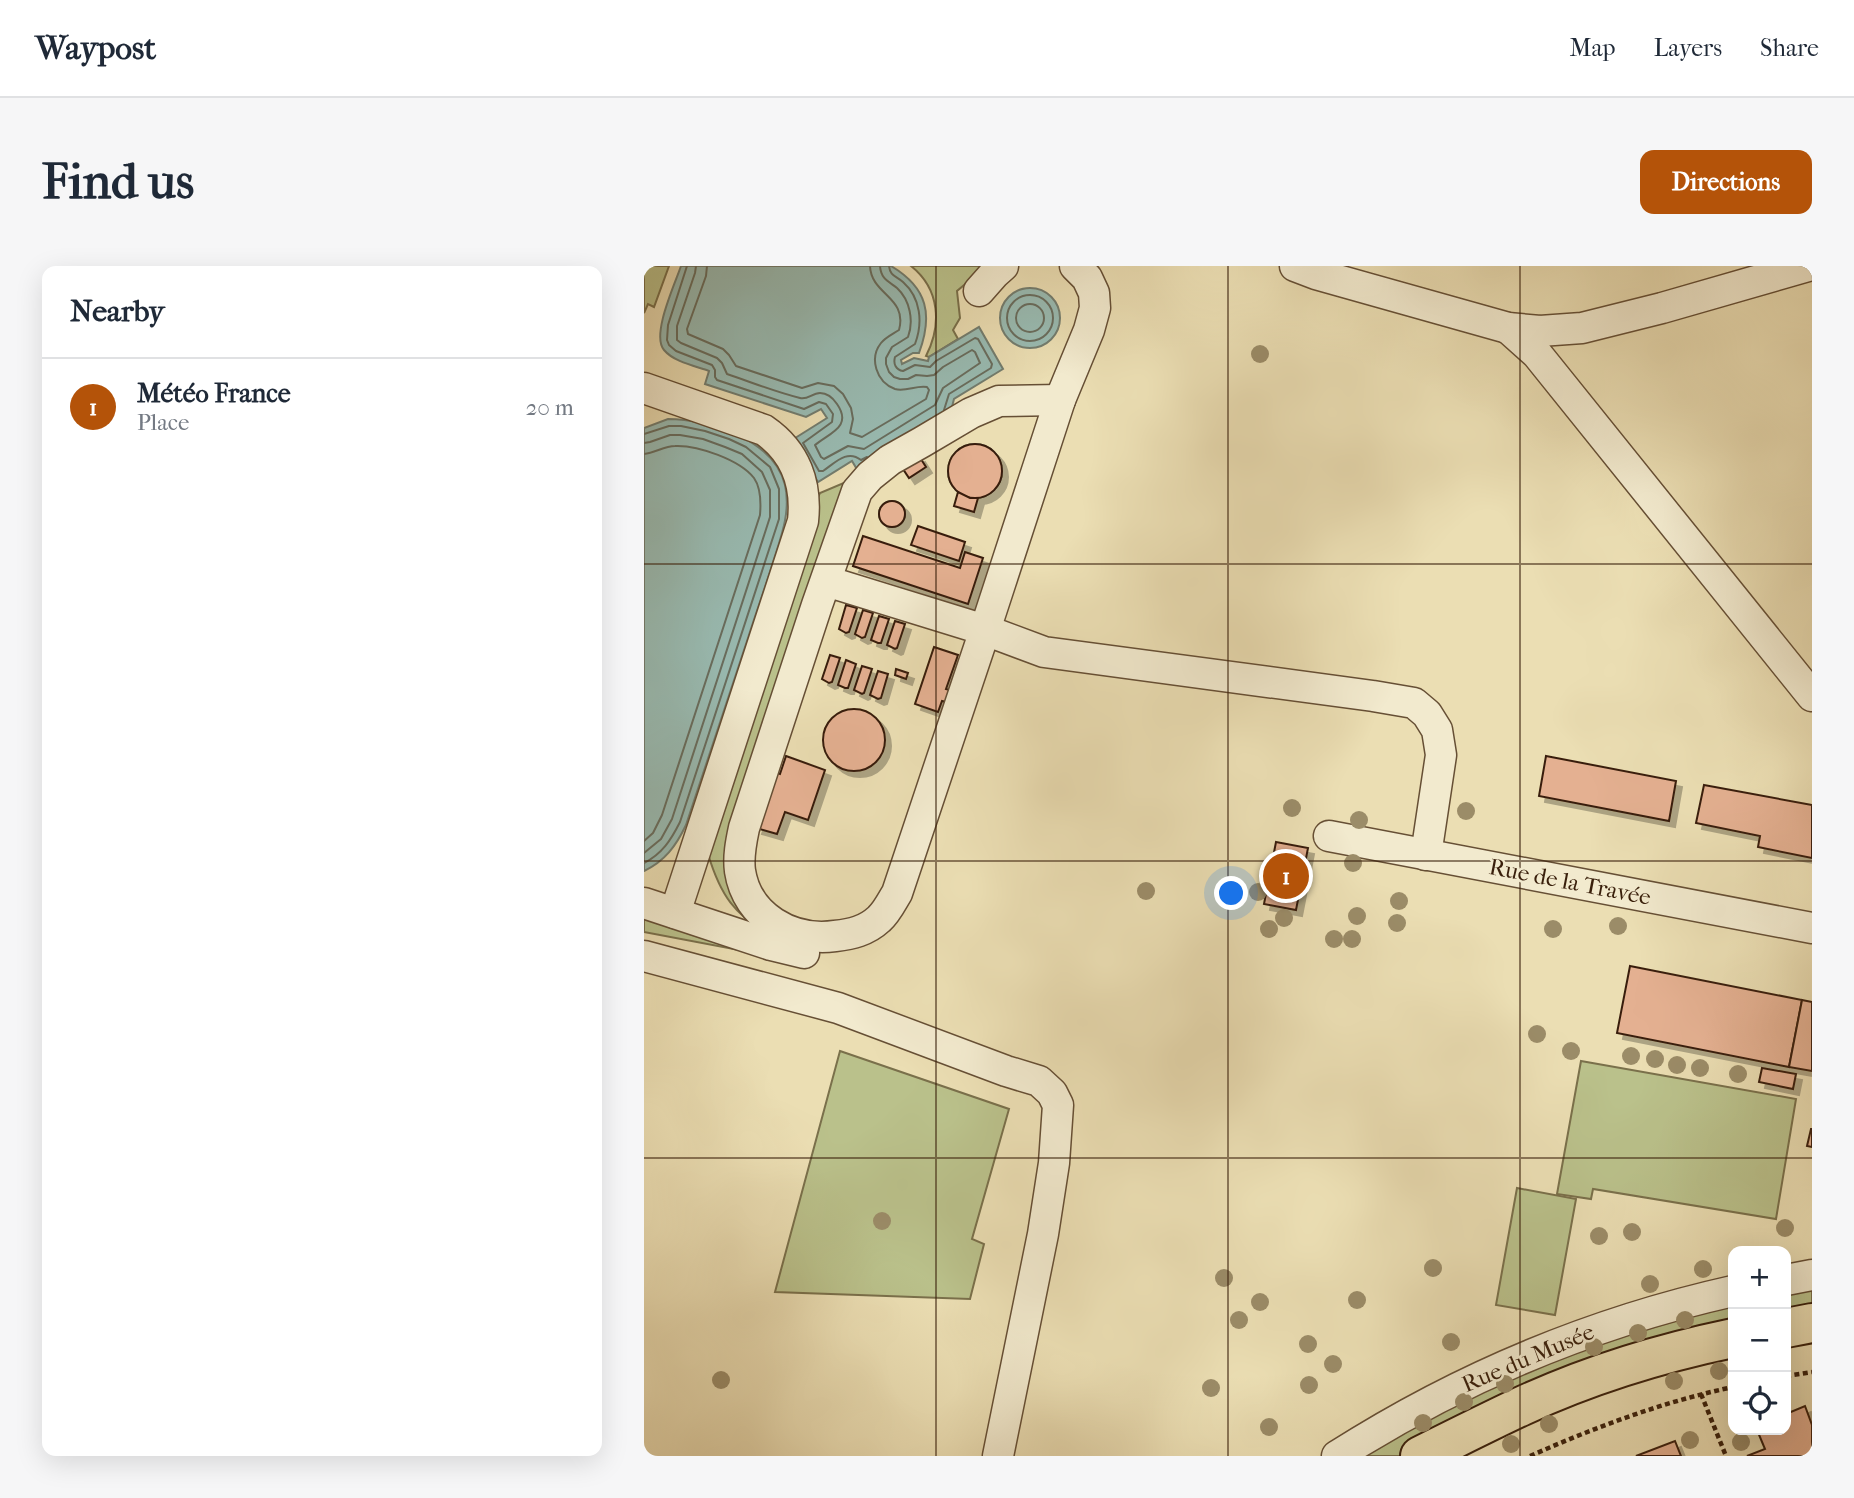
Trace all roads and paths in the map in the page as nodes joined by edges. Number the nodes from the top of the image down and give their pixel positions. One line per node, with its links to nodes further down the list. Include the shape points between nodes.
1 (1003, 266): 5 (lane)
2 (1074, 266): 8 (lane, via 1087,278 1095,308)
3 (1295, 266): 6 (lane)
4 (1808, 266): 6 (lane, via 1582,328)
5 (979, 291)
6 (1508, 328): 11 (lane, via 1536,354)
7 (644, 388): 15 (lane, via 776,438 800,475 805,506)
8 (1060, 400): 9 (lane, via 999,401 890,460 857,491); 10 (lane)
9 (826, 581): 10 (lane); 17 (lane, via 744,828 740,870 754,906 782,928 818,938)
10 (985, 631): 13 (lane, via 1044,652 1414,703 1437,730 1441,755); 17 (lane, via 897,893 880,918)
11 (1812, 696)
12 (1329, 836): 13 (lane, Rue de la Travée)
13 (1426, 855): 16 (lane, Rue de la Travée)
14 (644, 903): 15 (lane)
15 (675, 913): 17 (lane, via 798,953 830,953 848,947)
16 (1812, 928)
17 (859, 933)
18 (644, 956): 32 (lane, via 838,1008 1039,1081 1052,1093 1058,1116 1043,1234)
19 (1812, 1276): 20 (lane)
20 (1791, 1279)
21 (1728, 1292): 33 (lane, Rue du Musée, via 1599,1328 1523,1357 1459,1386)
22 (1812, 1323): 23 (main road)
23 (1791, 1327)
24 (1728, 1339): 34 (main road, via 1669,1353 1577,1384)
25 (1812, 1340): 26 (main road)
26 (1791, 1342)
27 (1728, 1355): 35 (main road, via 1595,1394)
28 (1812, 1373): 29 (path)
29 (1791, 1375)
30 (1728, 1388): 31 (path)
31 (1701, 1394): 36 (path, via 1589,1430); 37 (path)
32 (998, 1456)
33 (1337, 1456)
34 (1420, 1456)
35 (1458, 1456)
36 (1530, 1456)
37 (1726, 1456)

